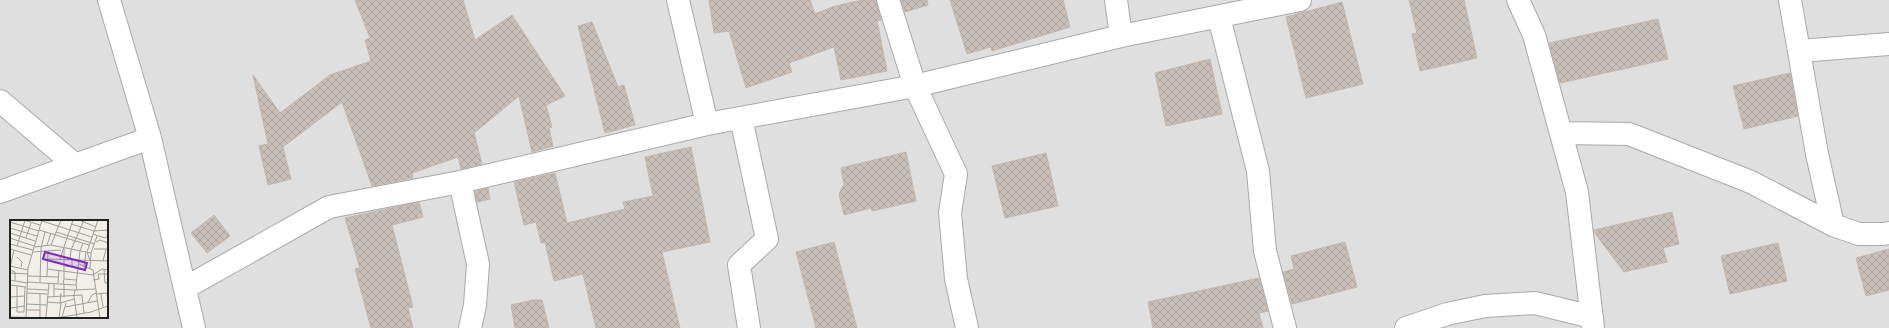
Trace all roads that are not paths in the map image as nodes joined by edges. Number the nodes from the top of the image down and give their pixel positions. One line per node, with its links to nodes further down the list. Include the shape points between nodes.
1 (109, 0): 17 (street)
2 (678, 0): 15 (street)
3 (888, 0): 12 (street)
4 (1116, 0): 9 (street)
5 (1296, 0): 8 (street)
6 (1518, 0): 16 (street, via 1534,35)
7 (1790, 0): 11 (street)
8 (1218, 17): 9 (street); 29 (street, via 1258,171 1265,251)
9 (1121, 36): 12 (street)
10 (1889, 44): 11 (street)
11 (1800, 51): 21 (street, via 1817,154)
12 (915, 86): 14 (street); 28 (street, via 956,174 950,213 956,279)
13 (0, 101): 18 (street)
14 (741, 118): 15 (street); 27 (street, via 767,239 739,265)
15 (707, 124): 19 (street)
16 (1561, 133): 21 (street, via 1629,134 1751,182); 24 (street, via 1577,192)
17 (150, 138): 18 (street); 23 (street)
18 (74, 164): 20 (street)
19 (460, 182): 23 (street, via 329,207); 26 (street, via 478,264 475,305)
20 (0, 192)
21 (1833, 225): 22 (street, via 1859,234)
22 (1889, 232)
23 (185, 288): 25 (street)
24 (1593, 322): 30 (street, via 1535,303 1485,306 1447,314)
25 (194, 328)
26 (470, 328)
27 (749, 328)
28 (967, 328)
29 (1285, 328)
30 (1406, 328)

